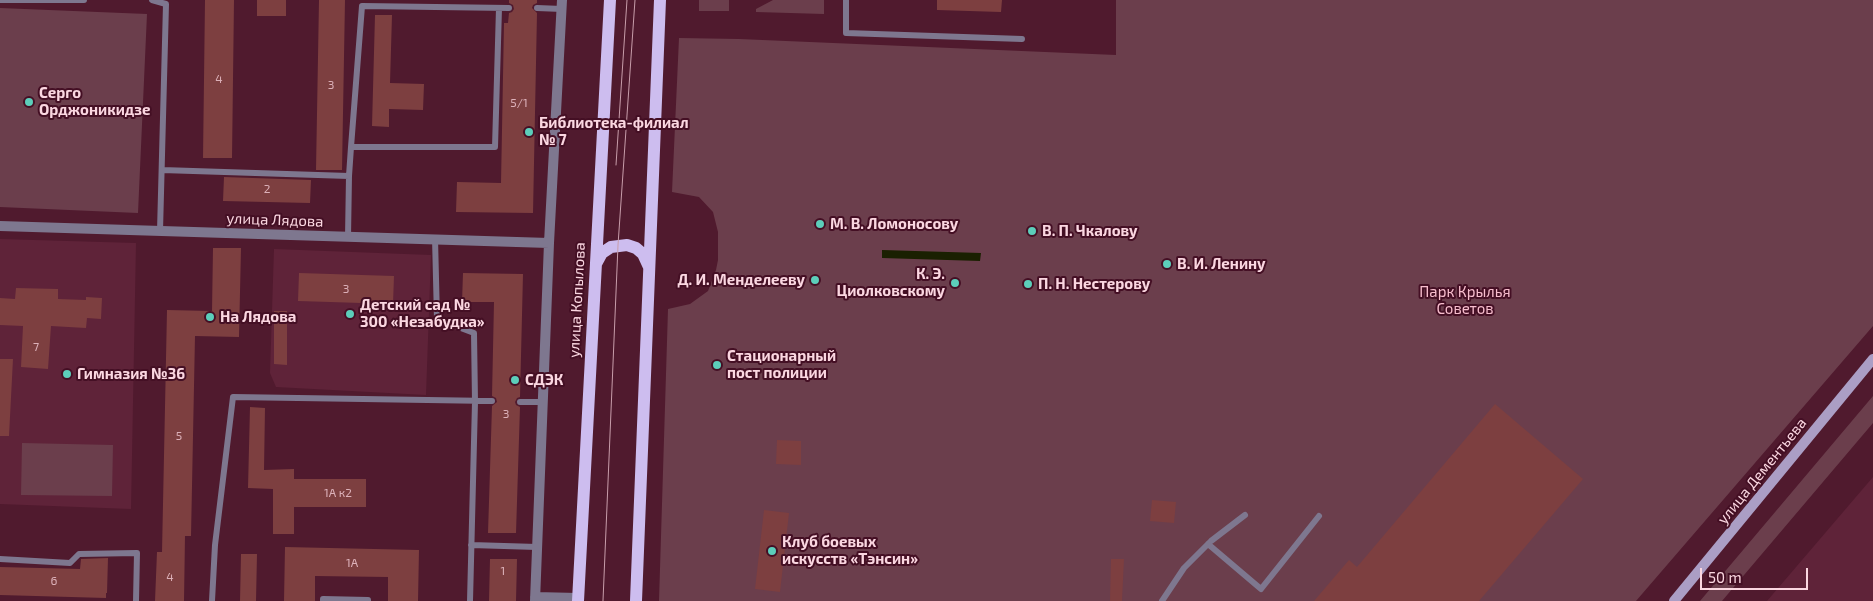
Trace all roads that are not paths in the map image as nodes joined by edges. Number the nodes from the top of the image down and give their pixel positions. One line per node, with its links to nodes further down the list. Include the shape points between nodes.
1 (0, 0): 7 (lane)
2 (84, 0): 7 (lane)
3 (152, 0): 8 (lane)
4 (610, 0): 22 (main road, улица Копылова)
5 (660, 0): 23 (main road)
6 (846, 0): 13 (lane, via 846,33)
7 (38, 1)
8 (166, 2): 15 (lane)
9 (562, 4): 12 (lane); 21 (street, улица Копылова)
10 (499, 8): 11 (lane); 14 (lane, via 362,6); 14 (lane, via 494,147)
11 (509, 8)
12 (537, 8)
13 (1022, 39)
14 (352, 147): 16 (lane)
15 (162, 170): 16 (lane); 18 (lane)
16 (349, 176): 19 (lane)
17 (0, 226): 18 (street, улица Лядова)
18 (160, 231): 19 (street, улица Лядова)
19 (348, 237): 20 (street, улица Лядова)
20 (435, 238): 21 (street, улица Лядова); 26 (lane, via 437,319 474,333)
21 (550, 243): 28 (street, улица Копылова)
22 (594, 270): 23 (main road, via 602,253 611,246 628,245 643,254); 36 (main road, улица Копылова)
23 (650, 272): 42 (main road)
24 (1873, 359): 44 (main road, улица Дементьева)
25 (492, 401): 26 (lane)
26 (475, 402): 32 (lane); 38 (lane, via 233,397 215,545)
27 (520, 402): 28 (lane)
28 (543, 402): 33 (street, улица Копылова)
29 (1245, 515): 31 (lane)
30 (1319, 516): 31 (lane, via 1261,589)
31 (1208, 544): 43 (lane, via 1184,568)
32 (471, 545): 33 (lane); 41 (lane)
33 (537, 547): 35 (street, улица Копылова)
34 (0, 559): 37 (lane, via 70,562 79,554 137,553)
35 (535, 599): 36 (street)
36 (578, 600)
37 (136, 601)
38 (212, 601)
39 (323, 601): 40 (lane)
40 (368, 601)
41 (470, 601)
42 (636, 601)
43 (1162, 601)
44 (1674, 601)

